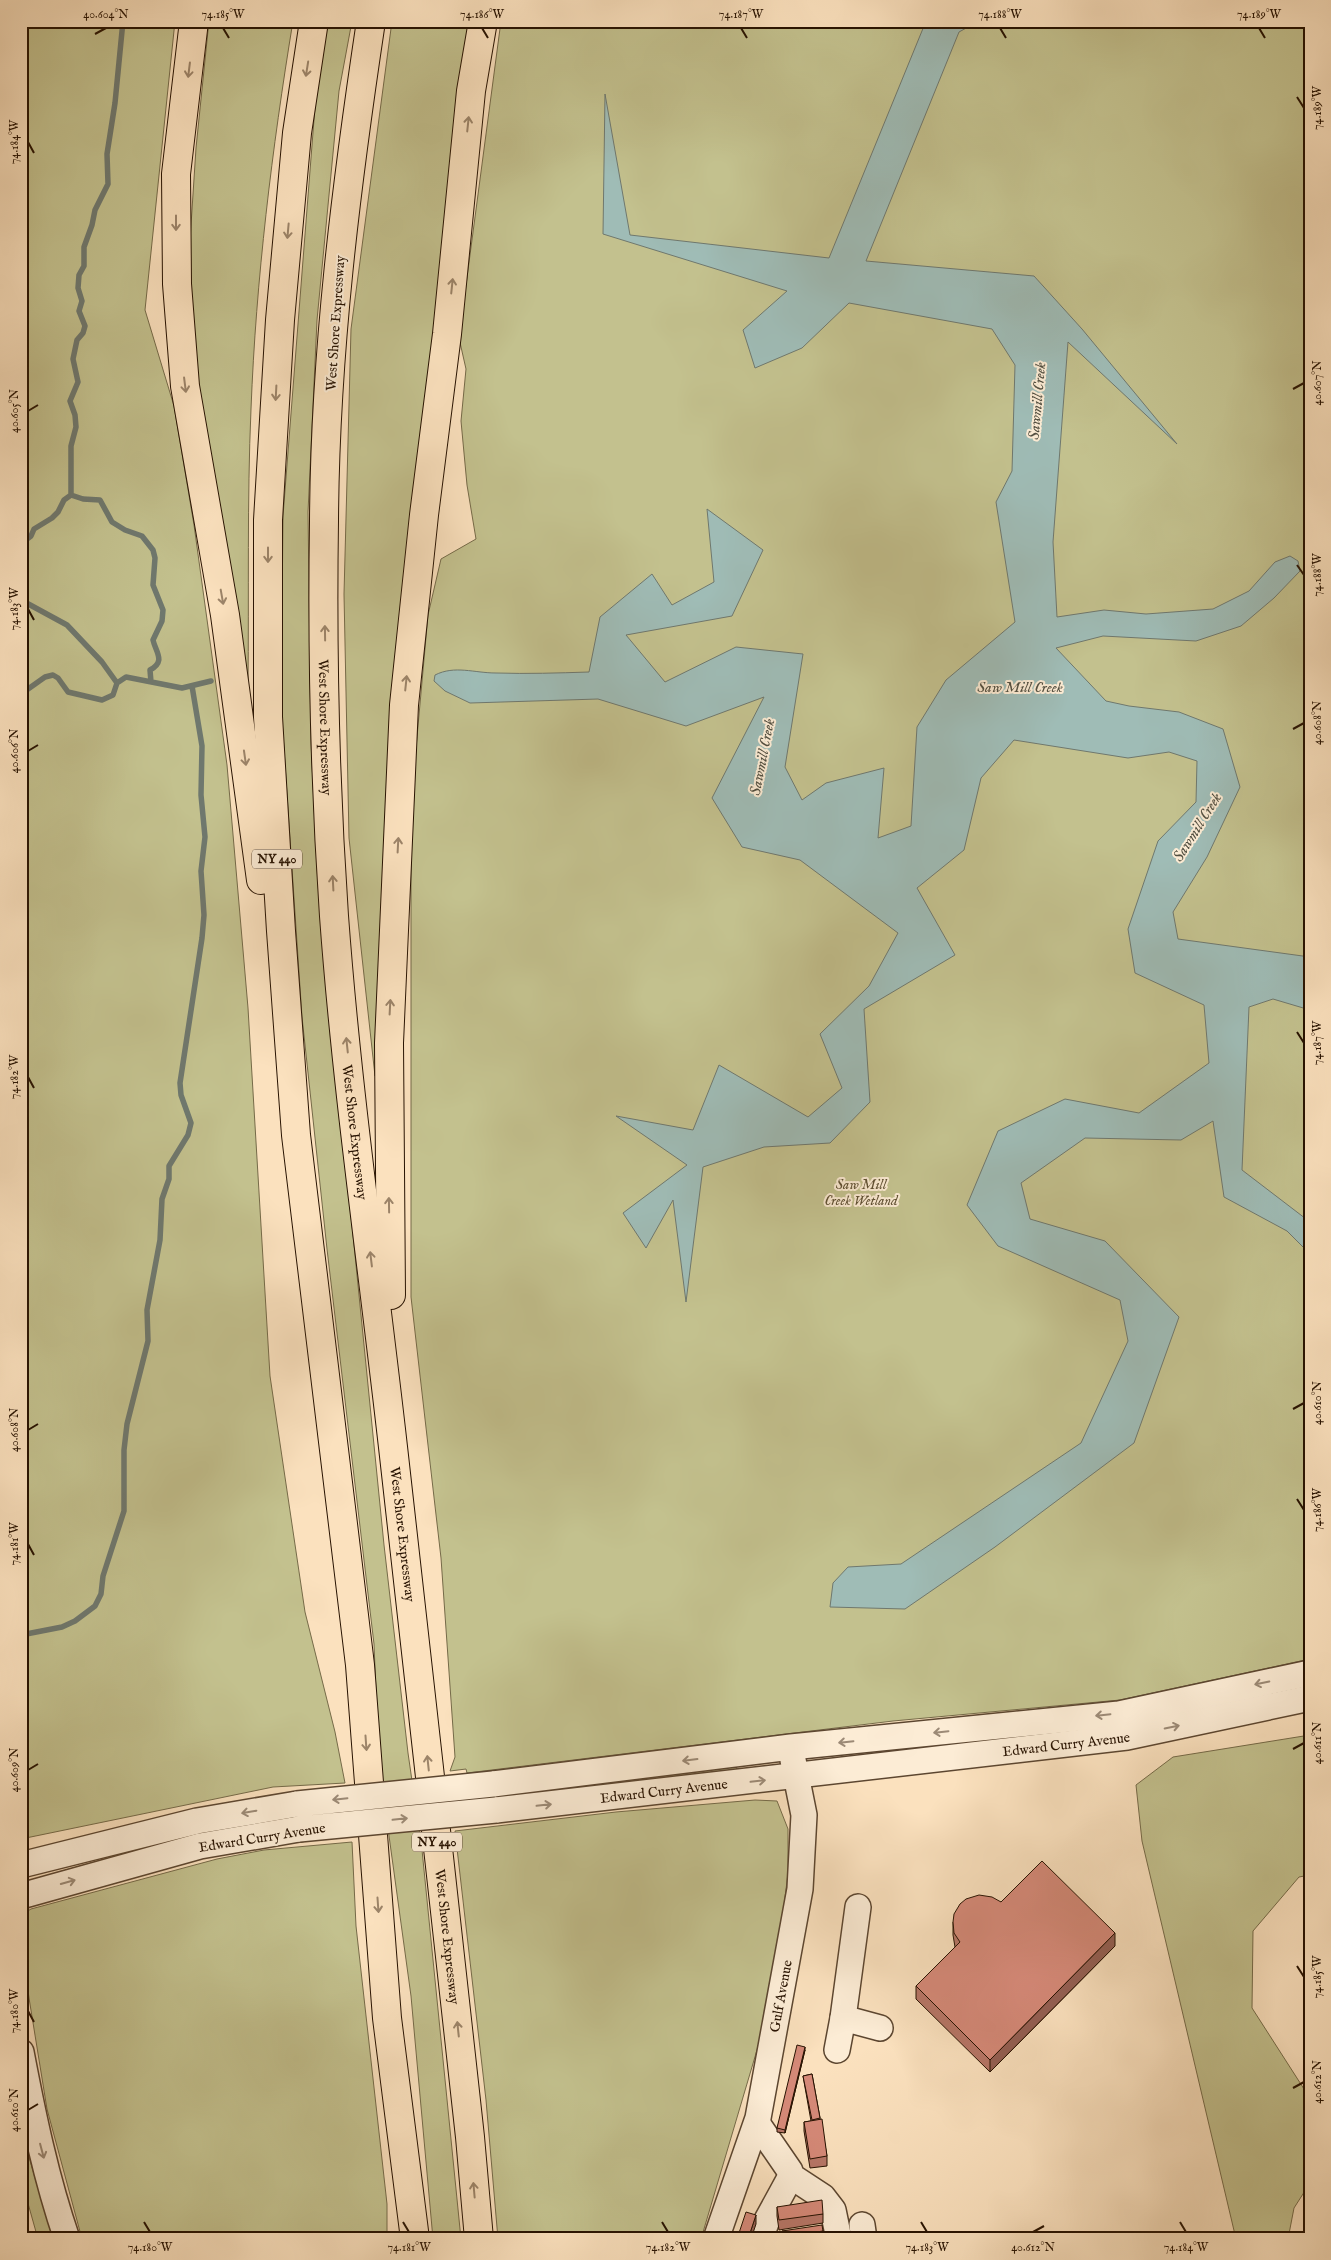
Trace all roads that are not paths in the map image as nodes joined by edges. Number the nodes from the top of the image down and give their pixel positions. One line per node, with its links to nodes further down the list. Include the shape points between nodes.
1 (194, 21): 5 (highway, one-way to 5, via 176,174 176,284 185,386 225,615)
2 (314, 21): 5 (highway, NY 440, one-way to 5, via 297,133 280,320 268,520 268,716)
3 (371, 21): 6 (highway, West Shore Expressway / NY 440, one-way to 3, via 355,1132 334,915 326,714 324,518 332,325 350,161)
4 (483, 21): 6 (highway, one-way to 4, via 389,1043 404,705 447,334 471,91)
5 (296, 1135): 14 (highway, NY 440, one-way to 14, via 360,1665)
6 (393, 1446): 24 (highway, West Shore Expressway / NY 440, one-way to 6)
7 (1310, 1673): 9 (street, Edward Curry Avenue, one-way to 9, via 1118,1714)
8 (1310, 1698): 10 (street, Edward Curry Avenue, one-way to 8, via 1127,1737)
9 (791, 1747): 10 (street, Gulf Avenue); 11 (street, Edward Curry Avenue, one-way to 11, bridge, via 493,1784 297,1804 197,1821)
10 (797, 1776): 12 (street, Edward Curry Avenue, one-way to 10, bridge, via 200,1846 300,1830); 19 (street, Gulf Avenue, via 804,1815 800,1889)
11 (21, 1865)
12 (21, 1896)
13 (858, 1907): 15 (street)
14 (387, 2018): 22 (highway, via 401,2198); 23 (highway, NY 440)
15 (843, 2018): 16 (street); 17 (street)
16 (880, 2028)
17 (837, 2050)
18 (21, 2052): 21 (street, one-way to 21, via 36,2127)
19 (757, 2123): 20 (street); 25 (street, Gulf Avenue)
20 (791, 2176): 26 (street); 27 (street, via 823,2197 833,2210)
21 (67, 2239)
22 (398, 2239)
23 (415, 2239)
24 (479, 2239)
25 (716, 2239)
26 (760, 2239)
27 (839, 2239)

